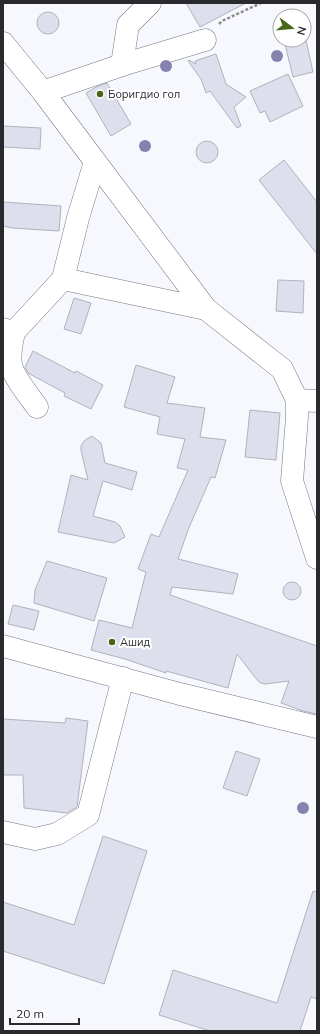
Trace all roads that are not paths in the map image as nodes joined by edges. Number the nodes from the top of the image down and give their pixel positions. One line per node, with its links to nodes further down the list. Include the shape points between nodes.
1 (150, 3): 4 (street, via 128,25)
2 (205, 40): 4 (street)
3 (3, 43): 5 (street)
4 (122, 65): 5 (street)
5 (43, 92): 6 (street)
6 (95, 162): 7 (street); 8 (street)
7 (63, 279): 8 (street); 9 (street)
8 (206, 309): 10 (street, via 282,369)
9 (9, 330): 11 (street, via 10,365)
10 (307, 401): 12 (street, via 297,417 292,481)
11 (37, 407)
12 (317, 558)
13 (3, 646): 14 (street)
14 (123, 678): 15 (street); 16 (street, via 88,815 57,834 35,839)
15 (317, 727)
16 (3, 832)

